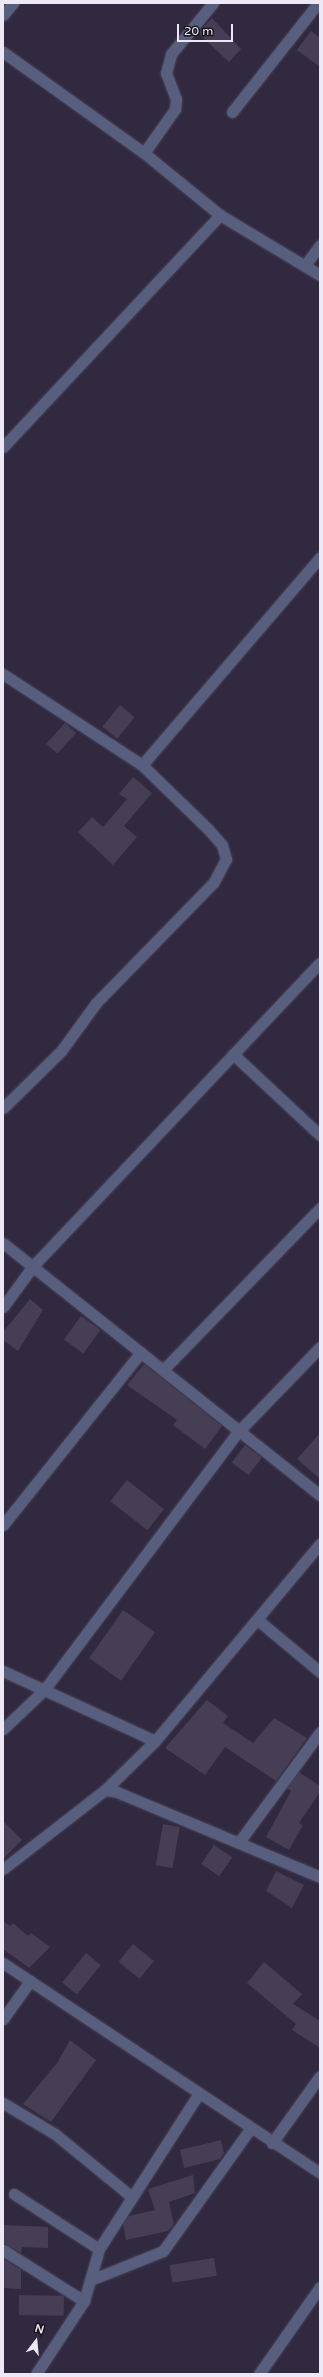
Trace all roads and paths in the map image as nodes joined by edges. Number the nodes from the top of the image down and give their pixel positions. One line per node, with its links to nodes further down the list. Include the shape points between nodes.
1 (12, 3): 4 (street)
2 (212, 3): 7 (street, via 171,54 166,73 176,99 175,109)
3 (318, 3): 6 (street)
4 (3, 14)
5 (3, 52): 7 (street)
6 (232, 112)
7 (144, 153): 8 (street)
8 (220, 215): 10 (street); 12 (street)
9 (320, 245): 10 (street)
10 (305, 265): 11 (street)
11 (320, 275)
12 (3, 447)
13 (320, 557): 15 (street)
14 (3, 674): 15 (street)
15 (142, 766): 18 (street, via 222,845 226,859 222,871 96,1003 61,1051)
16 (320, 962): 17 (street)
17 (233, 1054): 19 (street); 22 (street)
18 (3, 1108)
19 (320, 1135)
20 (320, 1208): 26 (street)
21 (3, 1243): 22 (street)
22 (33, 1266): 23 (street); 25 (street)
23 (3, 1307)
24 (320, 1347): 27 (street)
25 (141, 1352): 26 (street); 29 (street)
26 (163, 1370): 27 (street)
27 (238, 1432): 28 (street); 34 (street)
28 (320, 1495)
29 (3, 1525)
30 (320, 1544): 31 (street)
31 (259, 1621): 33 (street); 37 (street)
32 (3, 1671): 34 (street)
33 (320, 1672)
34 (44, 1690): 35 (street); 37 (street)
35 (3, 1729)
36 (320, 1732): 39 (street)
37 (155, 1741): 38 (street)
38 (105, 1790): 39 (street); 40 (street)
39 (238, 1842): 41 (street)
40 (3, 1869)
41 (320, 1877)
42 (3, 1963): 43 (street)
43 (30, 1981): 44 (street); 46 (street)
44 (3, 2019)
45 (320, 2076): 49 (street)
46 (198, 2095): 48 (street); 52 (street)
47 (3, 2103): 52 (street, via 55,2134)
48 (250, 2129): 49 (street); 55 (street, via 163,2251)
49 (272, 2143): 50 (street)
50 (320, 2173)
51 (14, 2194): 53 (street)
52 (132, 2197): 53 (street)
53 (99, 2249): 55 (street)
54 (3, 2250): 57 (street)
55 (93, 2279): 57 (street)
56 (320, 2288): 59 (street)
57 (84, 2301): 58 (street)
58 (36, 2374)
59 (259, 2374)

